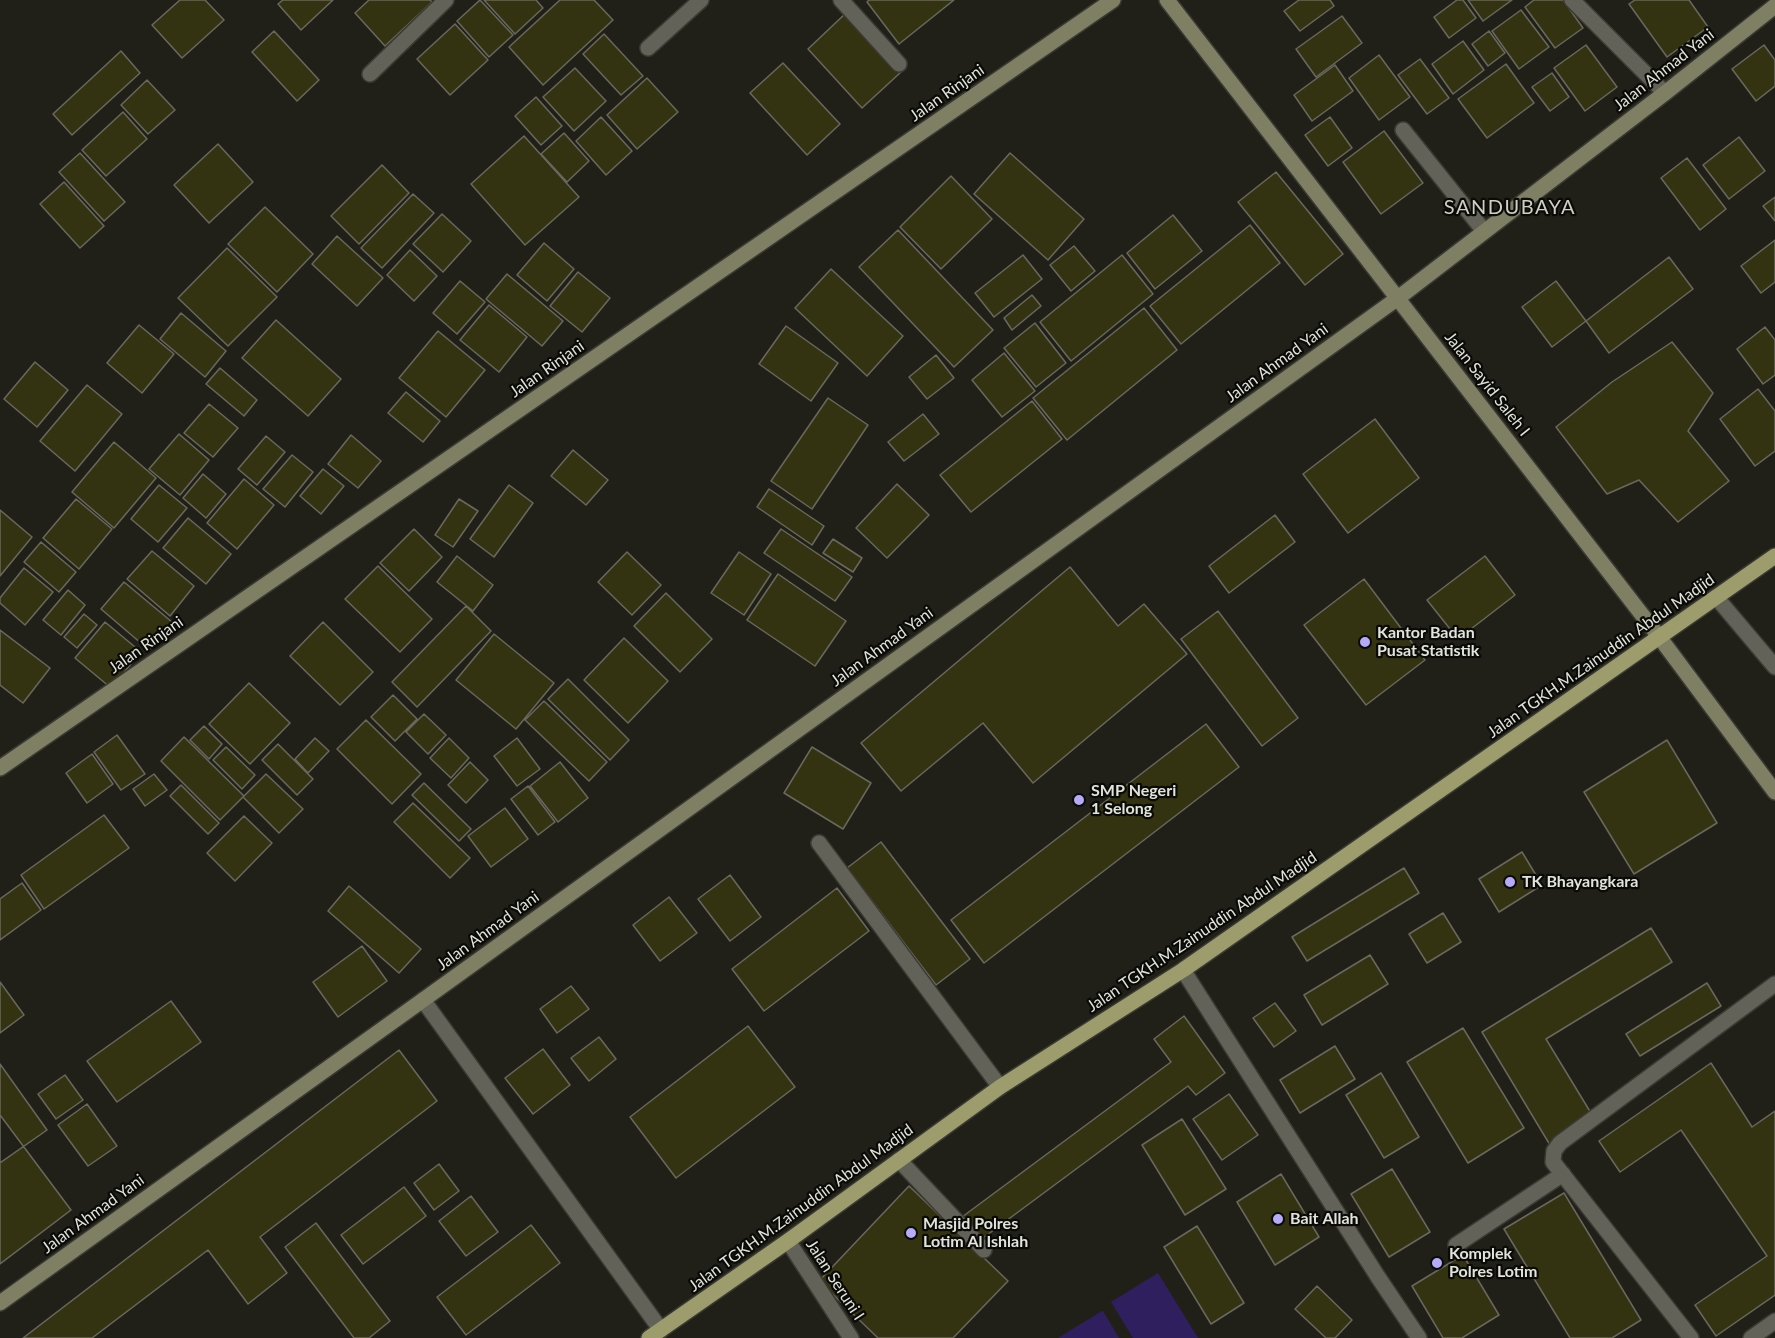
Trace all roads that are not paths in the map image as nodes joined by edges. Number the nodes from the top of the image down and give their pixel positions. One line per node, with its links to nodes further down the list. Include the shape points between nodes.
1 (446, 0): 10 (street)
2 (701, 0): 8 (street)
3 (841, 0): 9 (street)
4 (1113, 0): 19 (street, Jalan Rinjani)
5 (1167, 0): 14 (street, Jalan Sayid Saleh I)
6 (1572, 0): 11 (street)
7 (1775, 6): 11 (street, Jalan Ahmad Yani)
8 (648, 48)
9 (899, 64)
10 (370, 74)
11 (1665, 93): 13 (street, Jalan Ahmad Yani)
12 (1403, 130): 13 (street)
13 (1484, 231): 14 (street, Jalan Ahmad Yani)
14 (1398, 298): 17 (street, Jalan Sayid Saleh I); 24 (street, Jalan Ahmad Yani)
15 (1775, 556): 16 (main road, Jalan TGKH.M.Zainuddin Abdul Madjid)
16 (1716, 597): 17 (main road, Jalan TGKH.M.Zainuddin Abdul Madjid); 18 (street)
17 (1660, 638): 20 (street, Jalan Sayid Saleh I); 22 (main road, Jalan TGKH.M.Zainuddin Abdul Madjid)
18 (1775, 667)
19 (0, 768)
20 (1775, 792)
21 (819, 843): 25 (street)
22 (1183, 970): 25 (main road, Jalan TGKH.M.Zainuddin Abdul Madjid); 35 (street)
23 (1775, 984): 27 (street, via 1560,1143 1553,1162)
24 (423, 1000): 31 (street, Jalan Ahmad Yani); 33 (street)
25 (1000, 1087): 26 (main road, Jalan TGKH.M.Zainuddin Abdul Madjid)
26 (899, 1160): 28 (main road, Jalan TGKH.M.Zainuddin Abdul Madjid); 30 (street)
27 (1563, 1174): 29 (street); 36 (street)
28 (788, 1241): 33 (main road, Jalan TGKH.M.Zainuddin Abdul Madjid); 34 (street, Jalan Seruni I)
29 (1456, 1245)
30 (984, 1250)
31 (0, 1303)
32 (1775, 1321): 37 (street)
33 (655, 1334)
34 (851, 1338)
35 (1419, 1338)
36 (1691, 1338)
37 (1751, 1338)

